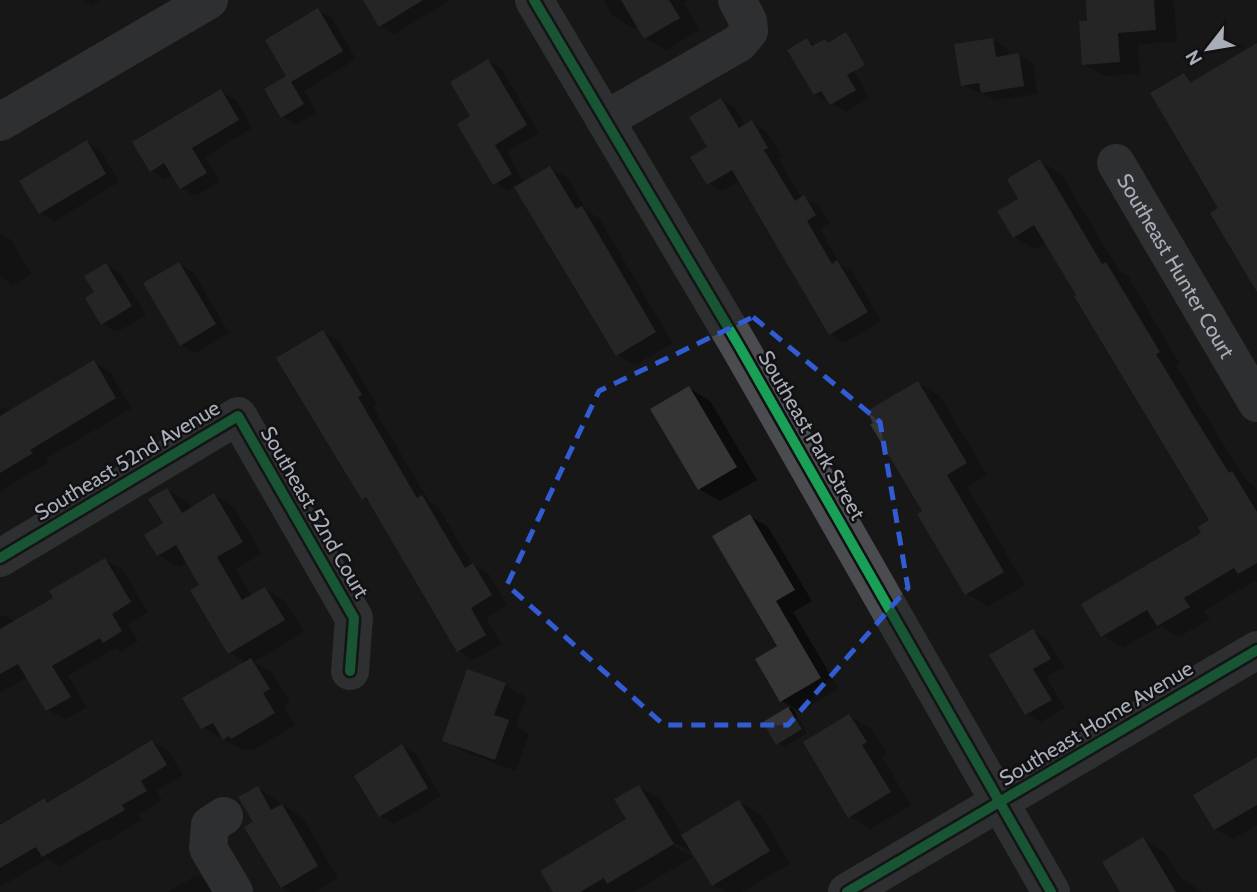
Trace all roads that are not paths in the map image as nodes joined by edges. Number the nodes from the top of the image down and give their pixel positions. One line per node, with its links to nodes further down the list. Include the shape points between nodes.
1 (209, 0): 5 (street)
2 (534, 0): 4 (street, Southeast Park Street)
3 (737, 0): 4 (street, via 749,31 739,43)
4 (605, 120): 12 (street, Southeast Park Street)
5 (0, 122)
6 (1116, 163): 7 (street, Southeast Hunter Court)
7 (1257, 403)
8 (238, 416): 9 (street, Southeast 52nd Avenue); 11 (street, Southeast 52nd Court, via 354,618)
9 (0, 558)
10 (1257, 650): 12 (street, Southeast Home Avenue)
11 (350, 671)
12 (999, 802): 15 (street, Southeast Home Avenue); 16 (street, Southeast Park Street)
13 (224, 816): 14 (street, via 210,825 208,848)
14 (234, 892)
15 (847, 892)
16 (1051, 892)

